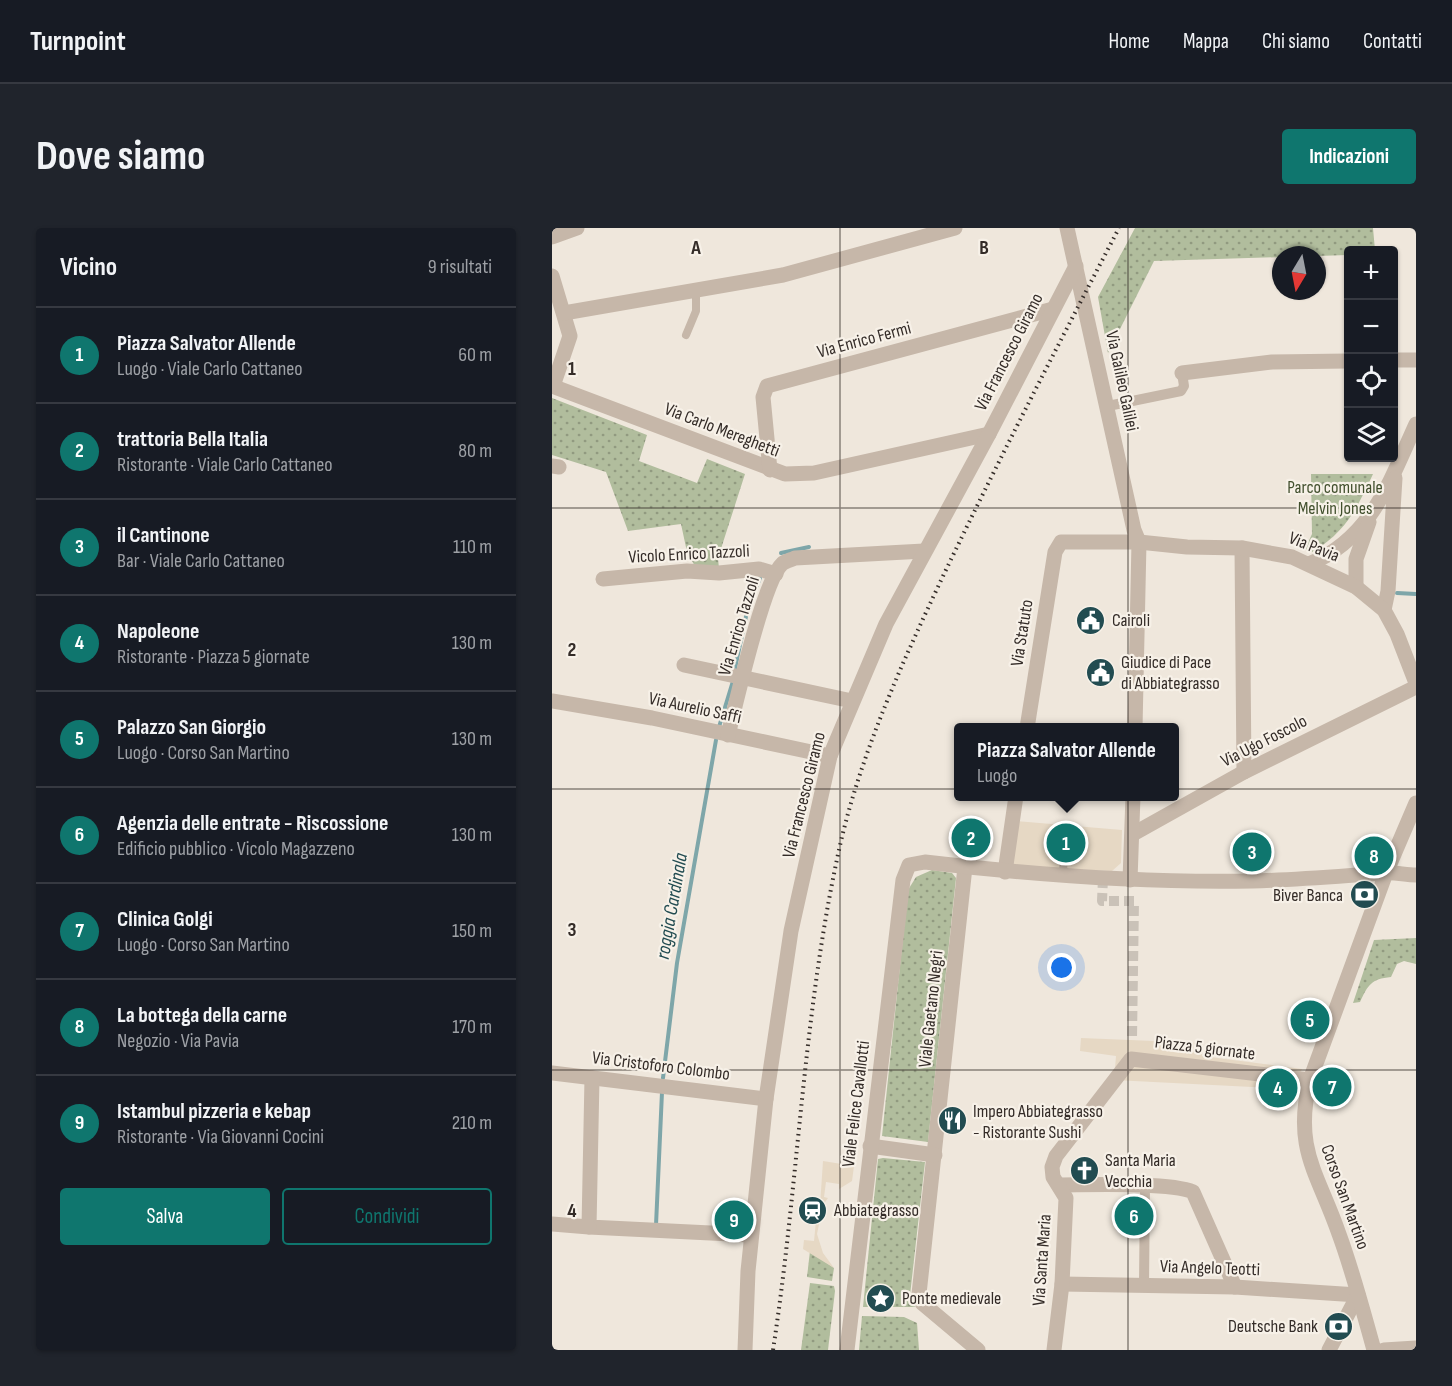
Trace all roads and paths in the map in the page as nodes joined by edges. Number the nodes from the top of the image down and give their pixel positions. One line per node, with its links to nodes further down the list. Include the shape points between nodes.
1 (577, 228): 4 (street)
2 (955, 228): 7 (street, via 783,275)
3 (1067, 228): 5 (street, Via Galileo Galilei)
4 (552, 237)
5 (1076, 266): 8 (street, Via Francesco Giramo); 16 (street, Via Galileo Galilei)
6 (552, 276): 9 (street)
7 (696, 291): 9 (street); 10 (lane, via 696,311)
8 (1053, 309): 18 (street, Via Francesco Giramo); 19 (street, Via Enrico Fermi, via 767,386 763,397)
9 (564, 313): 15 (street, via 570,336)
10 (686, 335)
11 (1398, 360): 12 (street)
12 (1416, 360)
13 (1344, 361): 14 (street, via 1272,362)
14 (1182, 373): 16 (street, via 1181,391)
15 (553, 386): 19 (street, Via Carlo Mereghetti)
16 (1108, 406): 22 (street, Via Galileo Galilei)
17 (1416, 424): 20 (street)
18 (989, 434): 19 (street, Via Carlo Mereghetti, via 814,473 798,475); 25 (street, Via Francesco Giramo)
19 (770, 470)
20 (1396, 470): 21 (street); 30 (street)
21 (1370, 516): 26 (street, via 1333,554); 29 (street, via 1356,559)
22 (1139, 542): 23 (street, Via Pavia); 24 (street, Via Pavia); 37 (street, Via Galileo Galilei)
23 (1057, 545): 36 (street, Via Statuto)
24 (1242, 548): 26 (street, Via Pavia, via 1275,552); 40 (street)
25 (924, 551): 27 (street, Via Enrico Tazzoli, via 795,558 782,564); 35 (street, Via Francesco Giramo)
26 (1309, 564): 29 (street, Via Pavia)
27 (776, 574): 28 (street, Vicolo Enrico Tazzoli, via 759,569 687,571); 32 (street, Via Enrico Tazzoli, via 754,630)
28 (603, 579)
29 (1356, 587): 30 (street, Via Pavia)
30 (1384, 610): 33 (street, Via Pavia)
31 (684, 665): 32 (street)
32 (742, 679): 35 (street); 38 (street, Via Enrico Tazzoli)
33 (1416, 685): 40 (street, Via Ugo Foscolo)
34 (552, 701): 38 (street, Via Aurelio Saffi)
35 (852, 701): 39 (street, Via Francesco Giramo)
36 (1028, 723)
37 (1135, 723)
38 (728, 735): 39 (street, Via Aurelio Saffi)
39 (830, 756): 56 (street, Via Francesco Giramo, via 791,931)
40 (1244, 772): 44 (street, Via Ugo Foscolo)
41 (1015, 801): 47 (street)
42 (1133, 801): 44 (street)
43 (1416, 803): 48 (street)
44 (1133, 834): 51 (street)
45 (1064, 845): 50 (lane)
46 (965, 867): 47 (street); 57 (street, Viale Felice Cavallotti, via 925,862 909,865 903,880); 58 (street, Viale Gaetano Negri)
47 (1005, 872): 50 (street)
48 (1386, 873): 49 (street); 51 (street, via 1252,881); 55 (street, Corso San Martino)
49 (1416, 875)
50 (1063, 878): 51 (street)
51 (1130, 880)
52 (1131, 1059): 55 (street, Piazza 5 giornate); 59 (street, Via Santa Maria, via 1056,1156 1053,1177)
53 (552, 1073): 54 (street, Via Cristoforo Colombo)
54 (592, 1078): 56 (street, Via Cristoforo Colombo); 62 (street)
55 (1310, 1080): 67 (street, Corso San Martino, via 1304,1103 1307,1155 1339,1233)
56 (766, 1099): 63 (street, Via Francesco Giramo)
57 (870, 1146): 58 (street); 70 (street, Viale Felice Cavallotti)
58 (935, 1155): 71 (street, Viale Gaetano Negri, via 919,1294 922,1304)
59 (1059, 1185): 60 (street); 64 (street, Via Santa Maria, via 1066,1198)
60 (1145, 1187): 65 (street); 66 (street, via 1193,1192)
61 (552, 1224): 62 (street)
62 (589, 1227): 63 (street)
63 (751, 1235): 69 (street, Via Francesco Giramo)
64 (1062, 1284): 65 (street, Via Angelo Teotti); 72 (street, Via Santa Maria)
65 (1144, 1285): 66 (street, Via Angelo Teotti)
66 (1235, 1287): 67 (street, Via Angelo Teotti)
67 (1358, 1295): 73 (street); 74 (street, Corso San Martino)
68 (1416, 1348): 75 (street)
69 (745, 1350)
70 (847, 1350)
71 (978, 1350)
72 (1054, 1350)
73 (1329, 1350)
74 (1374, 1350)
75 (1384, 1350)

